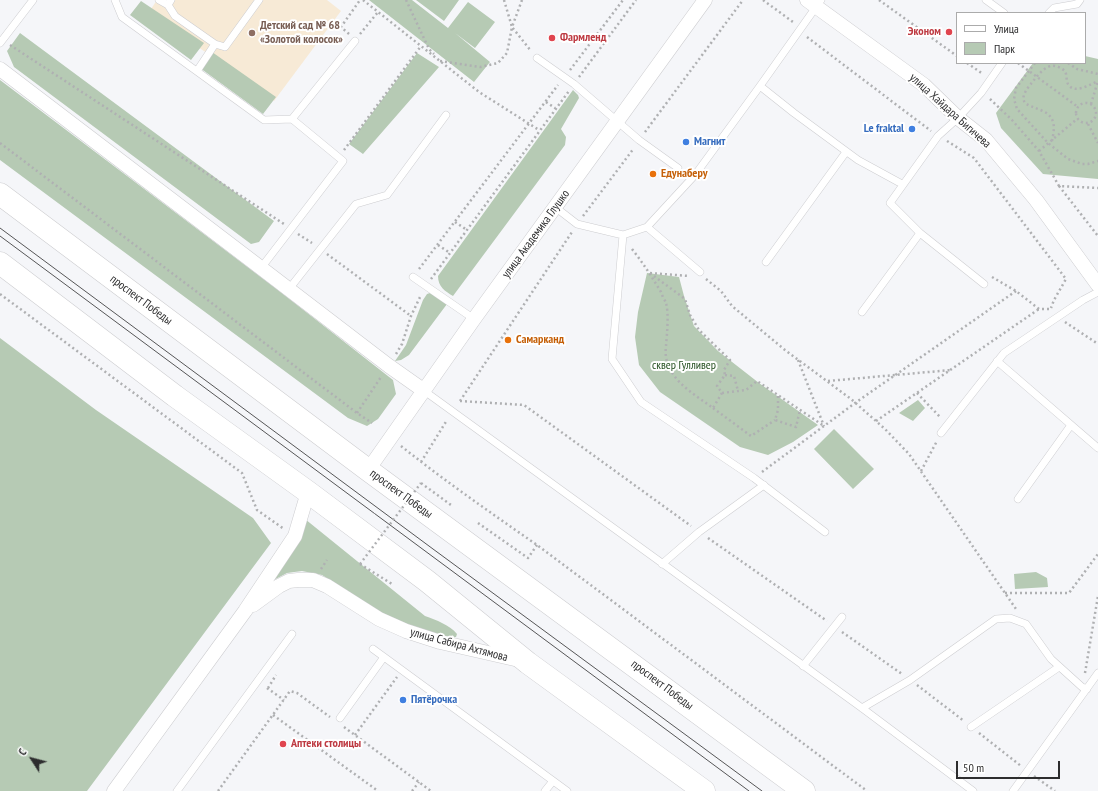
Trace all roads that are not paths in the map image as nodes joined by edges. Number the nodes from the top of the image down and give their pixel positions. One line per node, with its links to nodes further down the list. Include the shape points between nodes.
1 (33, 0): 13 (lane)
2 (115, 0): 18 (lane, via 122,17)
3 (159, 0): 8 (lane)
4 (260, 0): 14 (lane, via 225,47)
5 (705, 0): 23 (street, улица Академика Глушко)
6 (986, 0): 10 (lane)
7 (1080, 0): 11 (lane, via 1077,4 1054,8)
8 (170, 2): 14 (lane, via 175,16)
9 (815, 2): 19 (lane); 21 (street, улица Хайдара Бигичева, via 924,84)
10 (1003, 12)
11 (1050, 12)
12 (354, 40): 22 (lane)
13 (1, 42)
14 (215, 44): 18 (lane)
15 (537, 58): 23 (lane, via 574,84)
16 (1001, 64): 21 (lane, via 982,92)
17 (0, 69): 34 (street)
18 (197, 71): 22 (lane, via 264,120)
19 (760, 86): 24 (lane); 29 (lane, via 695,175)
20 (446, 115): 39 (lane, via 387,195 356,204)
21 (958, 118): 26 (lane, via 938,136); 38 (street, улица Хайдара Бигичева, via 986,140 1031,194)
22 (292, 119): 34 (lane, via 342,161)
23 (618, 121): 25 (lane, via 639,140); 28 (street, улица Академика Глушко)
24 (846, 152): 26 (lane); 32 (lane)
25 (678, 168)
26 (902, 184): 30 (lane, via 890,203)
27 (0, 194): 48 (main road, проспект Победы)
28 (555, 207): 31 (lane, via 577,224); 42 (street, улица Академика Глушко)
29 (647, 227): 31 (lane); 35 (lane)
30 (920, 233): 37 (lane); 41 (lane)
31 (623, 236): 49 (lane, via 612,359 641,402)
32 (766, 262)
33 (0, 263): 50 (main road, via 175,396)
34 (261, 268): 39 (street)
35 (702, 274)
36 (413, 277): 42 (lane)
37 (984, 284)
38 (1098, 285)
39 (289, 289): 44 (street)
40 (1098, 292): 43 (lane, via 1004,353)
41 (862, 312)
42 (474, 319): 44 (street, улица Академика Глушко)
43 (997, 361): 45 (lane); 46 (lane)
44 (423, 390): 48 (street, улица Академика Глушко); 53 (lane)
45 (1071, 425): 47 (lane); 51 (lane)
46 (941, 433)
47 (1098, 448)
48 (368, 470): 73 (main road, проспект Победы)
49 (764, 485): 52 (lane); 53 (lane, via 699,532)
50 (308, 492): 54 (street, улица Сабира Ахтямова, via 295,536); 59 (main road, via 427,581)
51 (1018, 499)
52 (825, 532)
53 (662, 564): 60 (lane)
54 (245, 611): 59 (street, улица Сабира Ахтямова, via 279,586 298,580 312,580 327,586 379,619 406,631 440,642); 68 (street, улица Сабира Ахтямова)
55 (842, 617): 60 (lane)
56 (292, 634): 69 (lane)
57 (373, 649): 58 (lane)
58 (384, 657): 65 (lane); 67 (lane)
59 (528, 663): 72 (main road)
60 (803, 666): 64 (lane)
61 (1059, 667): 63 (lane); 64 (lane, via 1026,624 1010,618 996,619 910,680); 66 (lane)
62 (1098, 673): 63 (lane)
63 (1084, 688): 75 (lane)
64 (862, 708): 74 (lane)
65 (340, 718)
66 (971, 727)
67 (553, 780): 70 (lane); 71 (lane)
68 (114, 791)
69 (177, 791)
70 (545, 791)
71 (567, 791)
72 (704, 791)
73 (804, 791)
74 (973, 791)
75 (1013, 791)

